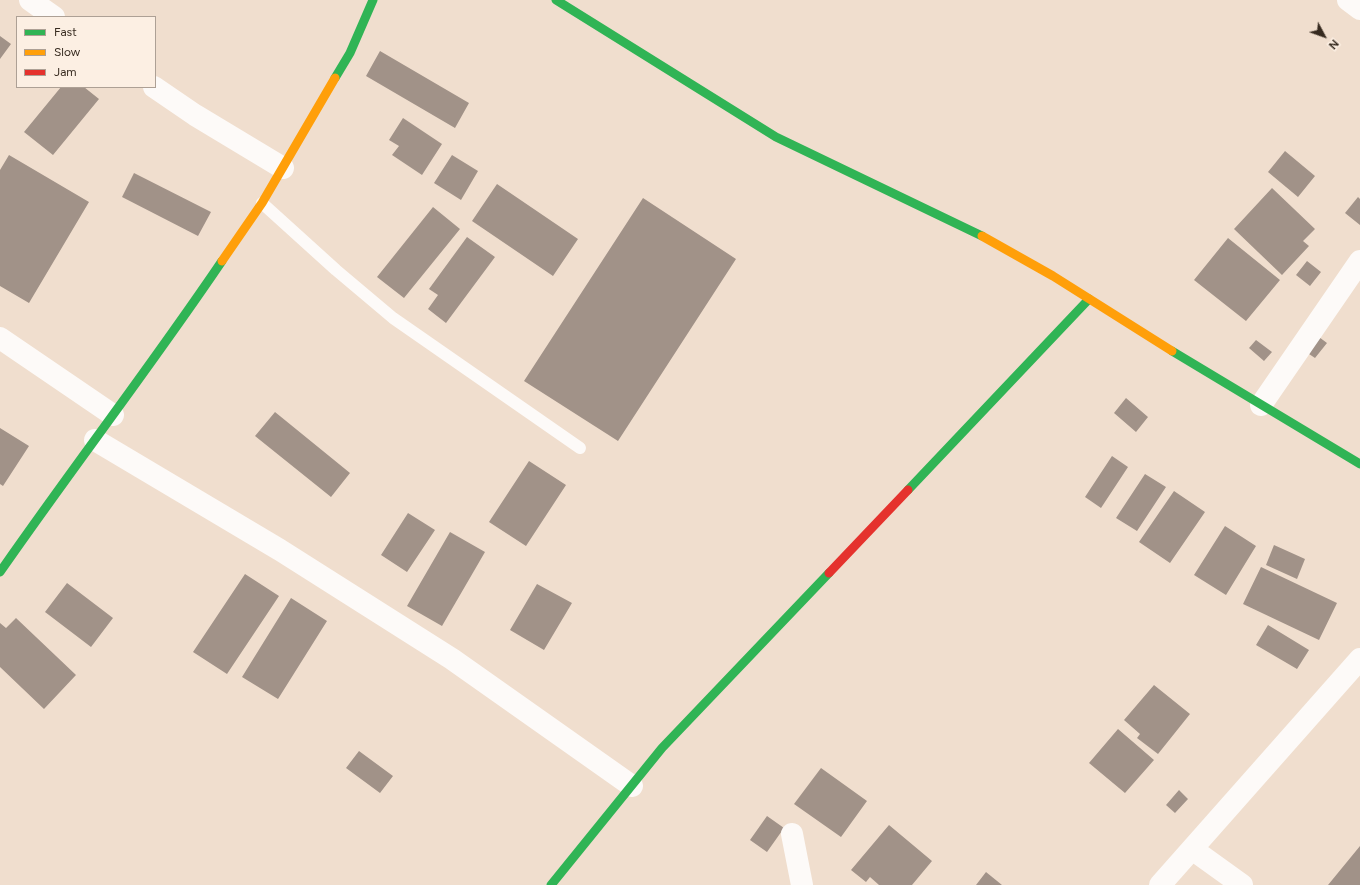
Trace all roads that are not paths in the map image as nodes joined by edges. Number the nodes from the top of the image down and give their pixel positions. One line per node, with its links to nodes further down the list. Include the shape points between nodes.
1 (30, 0): 6 (street)
2 (373, 0): 8 (street, via 350,53)
3 (556, 0): 11 (street, via 776,137 985,238)
4 (1348, 0): 5 (street)
5 (1360, 9)
6 (53, 16)
7 (155, 88): 8 (street)
8 (283, 168): 9 (street)
9 (262, 203): 14 (street, via 166,344); 16 (lane, via 393,318)
10 (1360, 261): 13 (street)
11 (1089, 299): 13 (street); 20 (street, via 667,743)
12 (0, 338): 14 (street)
13 (1261, 405): 17 (street)
14 (113, 415): 15 (street)
15 (95, 440): 18 (street); 20 (street, via 280,550 452,659)
16 (580, 448)
17 (1360, 464)
18 (0, 572)
19 (1360, 659): 22 (street)
20 (632, 786): 23 (street)
21 (792, 834): 24 (street)
22 (1192, 849): 25 (street); 26 (street)
23 (551, 885)
24 (802, 885)
25 (1160, 885)
26 (1242, 885)

